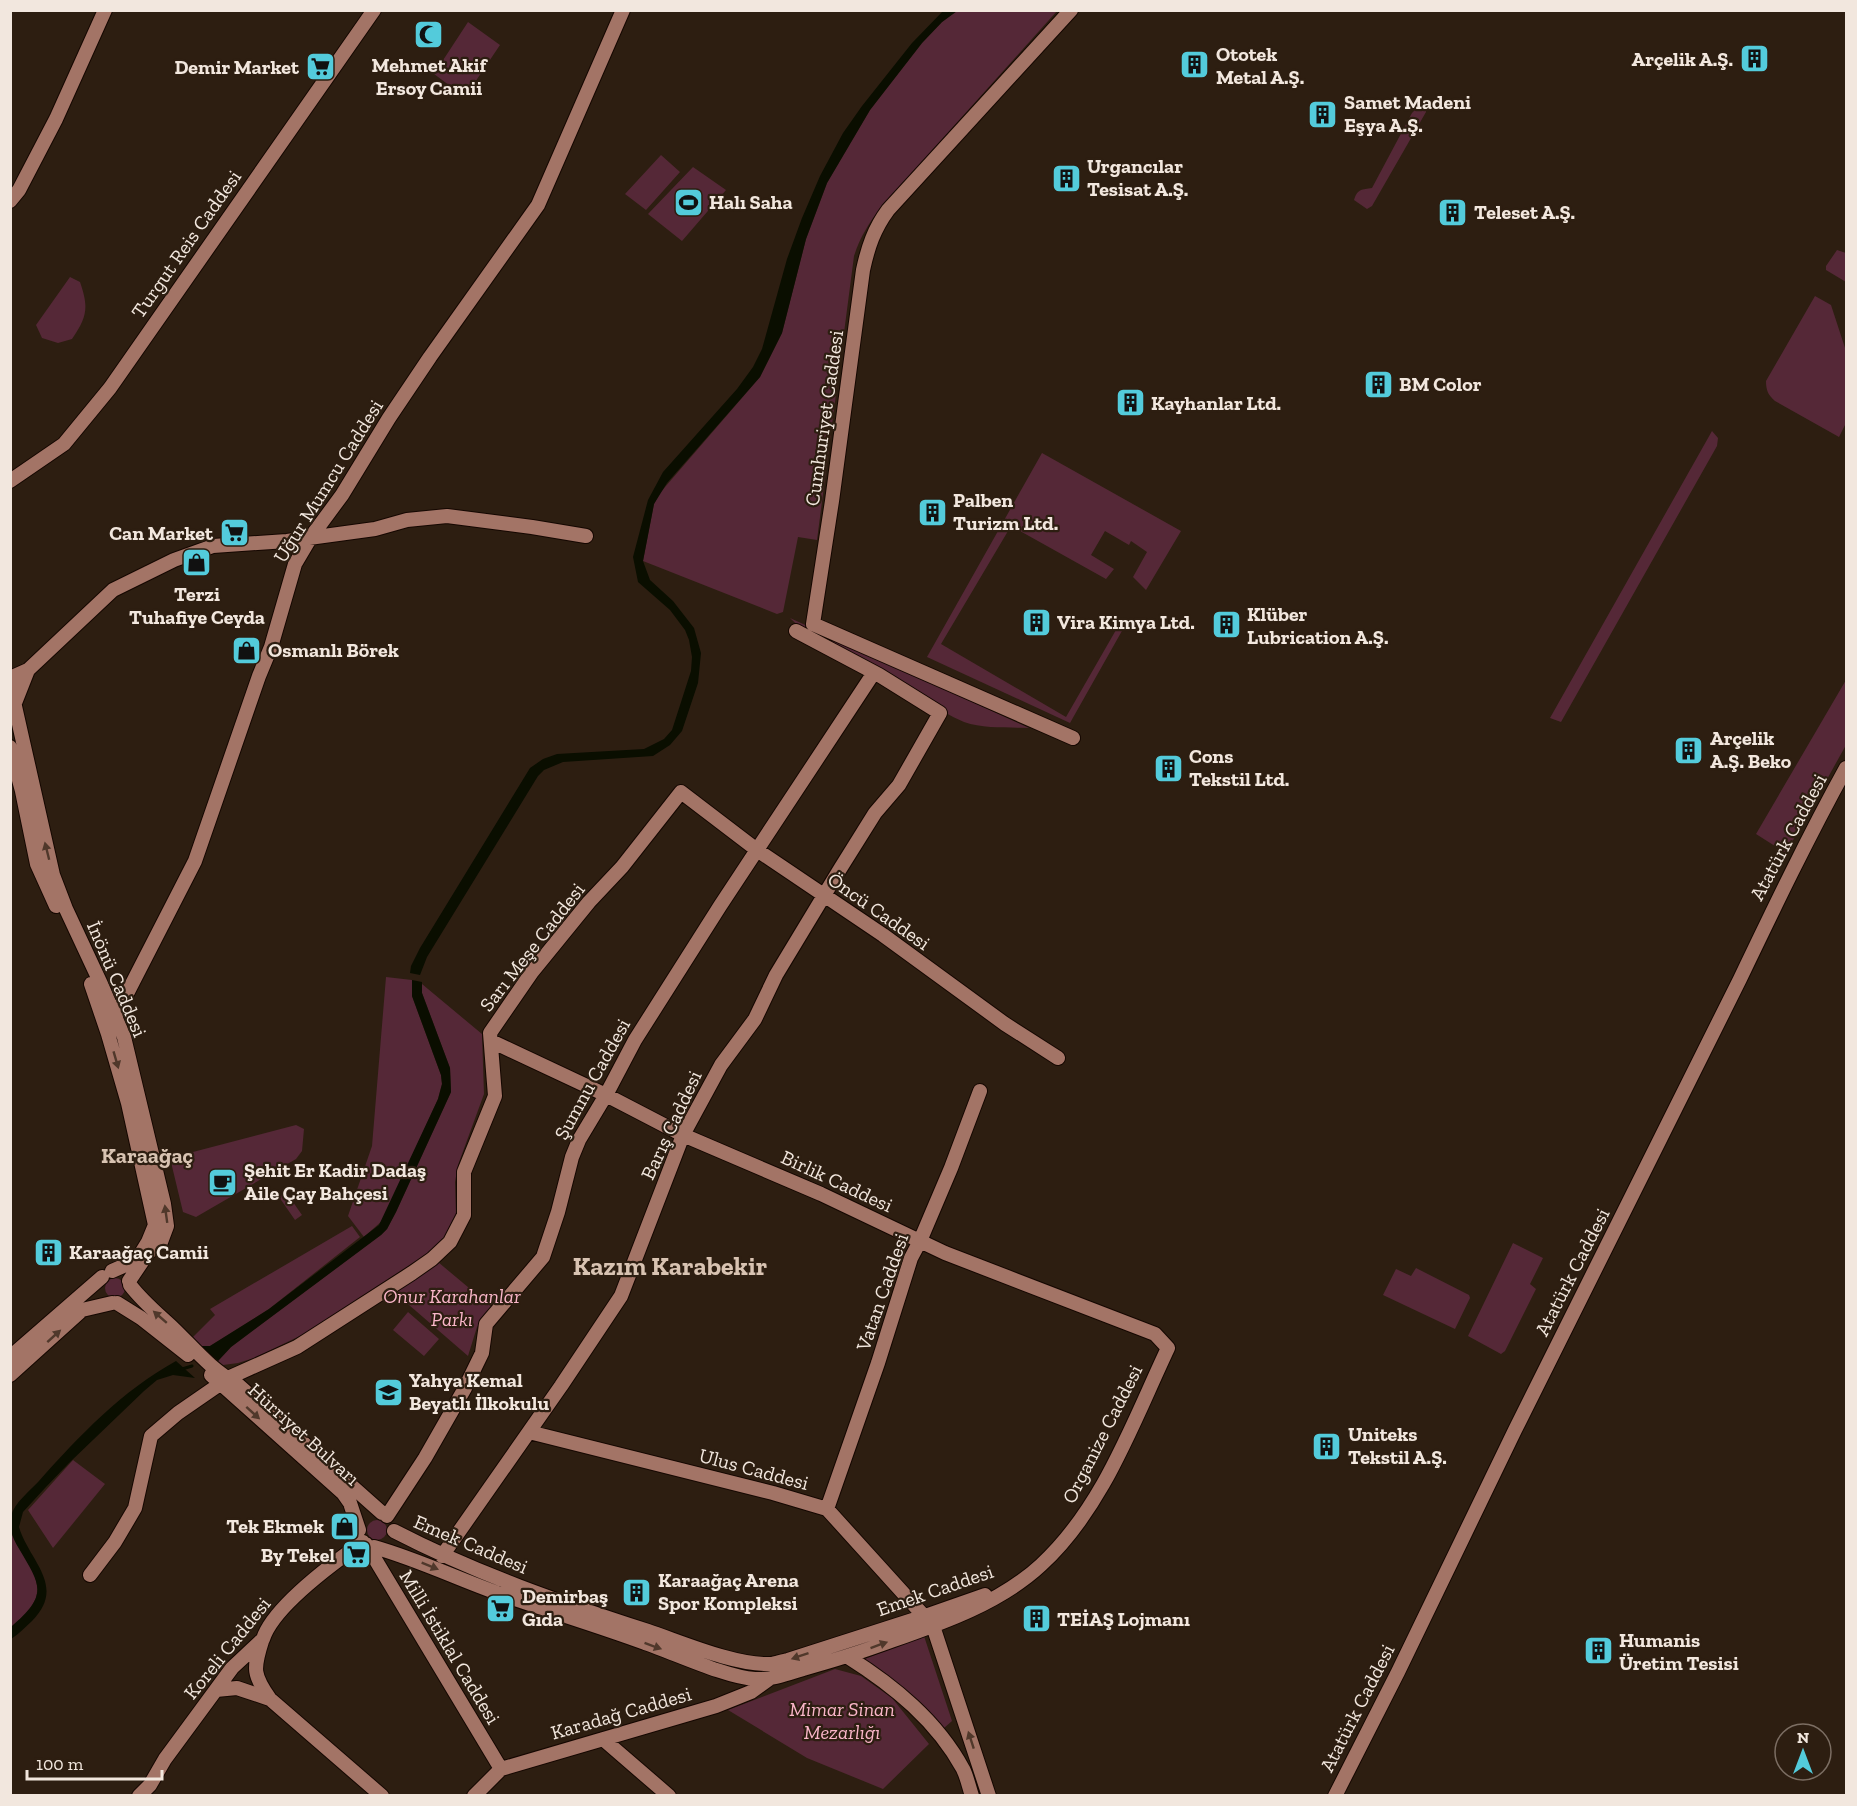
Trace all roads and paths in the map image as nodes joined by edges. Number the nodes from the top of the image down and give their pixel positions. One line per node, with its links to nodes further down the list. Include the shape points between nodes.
1 (105, 10): 5 (street, via 56,119)
2 (374, 10): 6 (street, Turgut Reis Caddesi, via 110,388 64,444)
3 (623, 10): 8 (street, Uğur Mumcu Caddesi, via 538,206 430,357)
4 (1071, 10): 15 (street, Cumhuriyet Caddesi, via 888,210 872,236 863,270 813,624)
5 (10, 201)
6 (10, 481)
7 (586, 536): 8 (street, via 447,516)
8 (311, 537): 10 (street, via 213,546 135,578 113,590); 21 (street, Uğur Mumcu Caddesi, via 288,582 271,647 195,861)
9 (796, 631): 20 (street, Barış Caddesi, via 940,713 899,785 875,813)
10 (28, 670): 12 (street); 14 (street)
11 (871, 676): 19 (street, Şumnu Caddesi)
12 (10, 678)
13 (10, 684): 14 (street, İnönü Caddesi)
14 (13, 703): 21 (street, İnönü Caddesi, one-way to 14, via 53,875)
15 (1073, 738)
16 (10, 747): 22 (street, İnönü Caddesi, via 37,864 76,947)
17 (1846, 768): 60 (street, Atatürk Caddesi, via 1766,922)
18 (681, 792): 19 (street, Öncü Caddesi); 23 (street, Sarı Meşe Caddesi, via 532,972 490,1033)
19 (757, 850): 20 (street, Öncü Caddesi); 26 (street, Şumnu Caddesi, via 635,1040)
20 (824, 896): 24 (street, Öncü Caddesi); 27 (street, Barış Caddesi, via 776,975 755,1019 721,1065)
21 (115, 1017): 22 (street, Uğur Mumcu Caddesi); 30 (street, İnönü Caddesi, one-way to 21, via 148,1253 161,1242 167,1226 155,1159 124,1037)
22 (108, 1034): 29 (street, İnönü Caddesi, one-way to 29, via 155,1225 137,1260)
23 (491, 1041): 26 (street, Birlik Caddesi); 36 (street, Sarı Meşe Caddesi, via 495,1096 464,1172 464,1215 450,1242 412,1273 297,1347)
24 (1058, 1058)
25 (980, 1091): 28 (street, Vatan Caddesi)
26 (606, 1095): 27 (street, Birlik Caddesi); 39 (street, Şumnu Caddesi, via 572,1156 543,1257 486,1324 482,1353 465,1388 425,1458)
27 (683, 1135): 28 (street, Birlik Caddesi); 37 (street, Barış Caddesi, via 621,1296)
28 (920, 1241): 32 (street, Birlik Caddesi, via 1155,1334); 38 (street, Vatan Caddesi)
29 (107, 1274): 30 (street, via 122,1273); 31 (street, via 98,1287 106,1301); 34 (street, İnönü Caddesi)
30 (130, 1283): 31 (street, via 129,1295); 33 (street, one-way to 30)
31 (114, 1303): 33 (street); 35 (street, one-way to 31, via 82,1310)
32 (1168, 1348): 44 (street, Organize Caddesi, via 1110,1470 1085,1512 1041,1565)
33 (189, 1351): 36 (street)
34 (10, 1357)
35 (10, 1375)
36 (219, 1376): 39 (street, Hürriyet Bulvarı, via 236,1383); 41 (street, Hürriyet Bulvarı, one-way to 41, via 343,1493); 43 (street, Sarı Meşe Caddesi, via 151,1436 135,1508)
37 (529, 1432): 38 (street, Ulus Caddesi); 42 (street, Barış Caddesi)
38 (828, 1509): 45 (street, Ulus Caddesi)
39 (384, 1515): 40 (street, via 391,1520); 41 (street, via 376,1512 366,1516 360,1525)
40 (394, 1531): 41 (street, via 390,1541 380,1547); 42 (street, Emek Caddesi)
41 (366, 1541): 46 (street, Koreli Caddesi, via 289,1602); 49 (street, Emek Caddesi, one-way to 49, via 505,1596 729,1673); 53 (street, Milli İstiklal Caddesi)
42 (442, 1556): 48 (street, Emek Caddesi, via 618,1622 736,1660)
43 (90, 1575)
44 (1015, 1584): 45 (street, Emek Caddesi, via 964,1614)
45 (929, 1621): 47 (street, Emek Caddesi, one-way to 45); 48 (street, Emek Caddesi, one-way to 48); 59 (street, one-way to 45)
46 (263, 1639): 50 (street, Koreli Caddesi, via 232,1668); 51 (street, via 256,1658 256,1680)
47 (848, 1657): 49 (street, Emek Caddesi); 58 (street, via 912,1704 963,1770)
48 (770, 1664): 49 (street)
49 (769, 1678): 52 (street, Karadağ Caddesi, via 751,1692 716,1706)
50 (216, 1690): 51 (street, via 237,1688); 54 (street, Koreli Caddesi)
51 (270, 1699): 55 (street)
52 (603, 1739): 53 (street, Karadağ Caddesi); 57 (street)
53 (501, 1768): 56 (street)
54 (139, 1796)
55 (382, 1796)
56 (474, 1796)
57 (669, 1796)
58 (972, 1796)
59 (989, 1796)
60 (1335, 1796)

